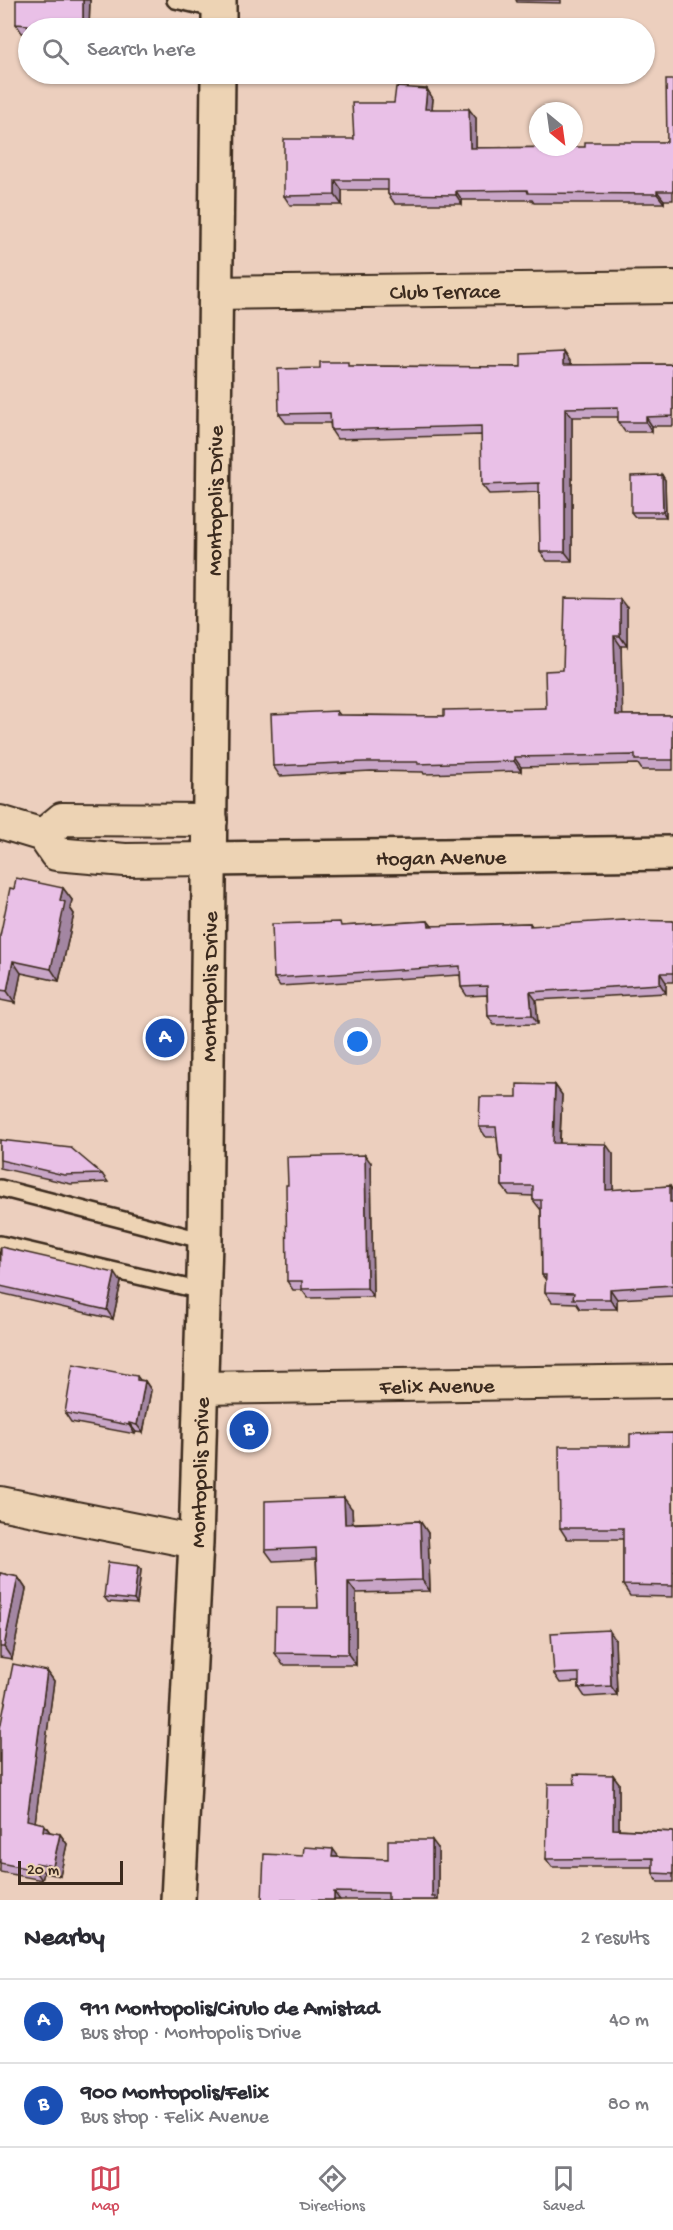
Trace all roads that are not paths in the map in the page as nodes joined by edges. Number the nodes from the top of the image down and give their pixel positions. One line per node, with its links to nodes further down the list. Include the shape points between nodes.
1 (175, 0): 2 (lane)
2 (219, 13)
3 (218, 84): 5 (main road, Montopolis Drive)
4 (673, 287): 5 (street, Club Terrace)
5 (215, 293): 6 (main road, Montopolis Drive)
6 (211, 820): 8 (street, via 62,819); 10 (main road, Montopolis Drive)
7 (0, 822): 8 (street)
8 (43, 835): 10 (street, via 56,854 124,860)
9 (673, 853): 10 (main road, Hogan Avenue)
10 (210, 859): 12 (main road, Montopolis Drive)
11 (0, 1188): 12 (lane)
12 (205, 1240): 14 (main road, Montopolis Drive)
13 (0, 1244): 14 (lane)
14 (202, 1291): 16 (main road, Montopolis Drive)
15 (673, 1381): 16 (street, Felix Avenue)
16 (201, 1388): 18 (main road, Montopolis Drive)
17 (0, 1503): 18 (street)
18 (196, 1542): 19 (main road, Montopolis Drive)
19 (178, 1900)

